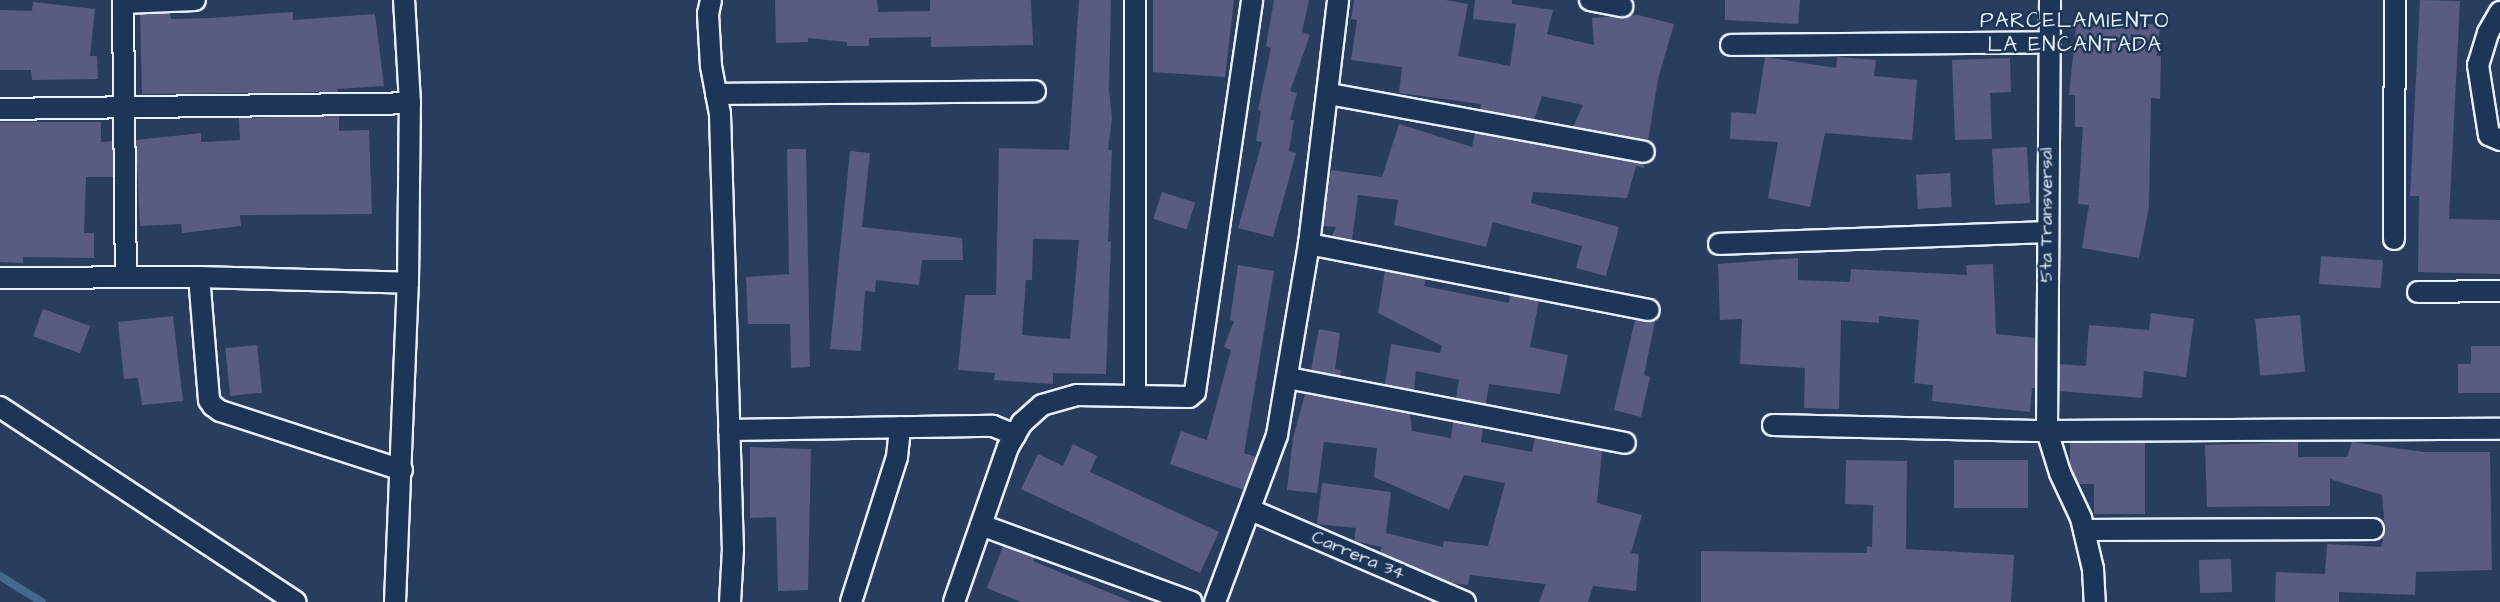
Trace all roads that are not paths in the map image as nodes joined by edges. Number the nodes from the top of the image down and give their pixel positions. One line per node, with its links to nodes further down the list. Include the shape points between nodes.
1 (195, 0): 10 (street)
2 (404, 0): 18 (street)
3 (711, 0): 16 (street, via 708,14)
4 (1134, 0): 35 (street)
5 (1252, 0): 35 (street, via 1198,384 1189,397)
6 (1338, 0): 17 (street)
7 (1590, 0): 11 (street)
8 (2050, 0): 13 (street, 5ta Transversal)
9 (2395, 0): 24 (street)
10 (123, 2): 19 (street)
11 (1622, 6)
12 (2500, 12): 21 (street, via 2488,33 2478,65 2489,135)
13 (2049, 42): 14 (street); 23 (street, 5ta Transversal)
14 (1731, 45)
15 (1035, 91): 16 (street)
16 (716, 94): 40 (street)
17 (1329, 94): 22 (street); 25 (street)
18 (410, 103): 19 (street); 30 (street)
19 (125, 108): 20 (street); 27 (street)
20 (0, 109)
21 (2500, 140)
22 (1644, 152)
23 (2046, 232): 26 (street); 41 (street, 5ta Transversal)
24 (2394, 239)
25 (1309, 244): 33 (street); 34 (street)
26 (1719, 244)
27 (126, 277): 28 (street); 29 (street)
28 (200, 277): 30 (street); 44 (street, via 209,400 213,406)
29 (0, 278)
30 (408, 283): 44 (street)
31 (2500, 291): 32 (street)
32 (2418, 292)
33 (1649, 310)
34 (1288, 378): 43 (street); 45 (street, via 1277,435)
35 (1135, 396): 42 (street, via 1077,395 1042,405)
36 (0, 407): 49 (street)
37 (1773, 425): 41 (street)
38 (900, 427): 40 (street); 42 (street, via 993,426); 52 (street, via 897,457)
39 (2500, 429): 41 (street)
40 (729, 430): 51 (street)
41 (2047, 431): 47 (street)
42 (1015, 435): 46 (street)
43 (1625, 443)
44 (402, 470): 50 (street)
45 (1251, 510): 55 (street); 56 (street, Carrera 34)
46 (981, 525): 53 (street); 54 (street)
47 (2084, 530): 48 (street); 57 (street, via 2093,568)
48 (2373, 530)
49 (296, 602)
50 (395, 602)
51 (730, 602)
52 (851, 602)
53 (954, 602)
54 (1191, 602)
55 (1215, 602)
56 (1465, 602)
57 (2095, 602)

